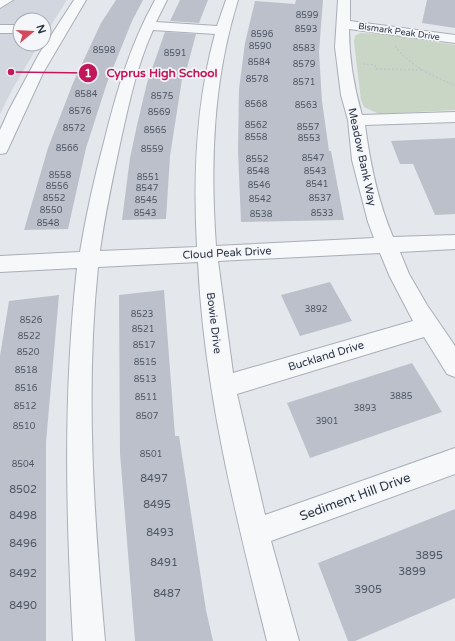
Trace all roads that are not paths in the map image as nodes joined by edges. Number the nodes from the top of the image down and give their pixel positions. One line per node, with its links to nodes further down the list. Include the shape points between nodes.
1 (7, 0): 6 (street)
2 (80, 0): 12 (street)
3 (160, 0): 8 (street)
4 (232, 0): 11 (street, Bowie Drive)
5 (344, 0): 7 (street, Meadow Bank Way)
6 (0, 4)
7 (342, 24): 13 (street, Bismark Peak Drive); 17 (street, Meadow Bank Way, via 342,47 349,95)
8 (149, 26): 11 (street); 22 (street, via 135,58 118,116 95,216)
9 (0, 29): 10 (street)
10 (12, 30)
11 (222, 30): 21 (street, Bowie Drive, via 214,65 206,125)
12 (53, 37): 18 (street)
13 (455, 39)
14 (0, 40): 15 (street)
15 (12, 41)
16 (455, 116): 17 (street)
17 (356, 120): 20 (street, Meadow Bank Way, via 362,167)
18 (0, 149)
19 (455, 242): 20 (street, Cloud Peak Drive)
20 (385, 246): 21 (street, Cloud Peak Drive); 24 (street, Meadow Bank Way)
21 (206, 254): 22 (street, Cloud Peak Drive); 26 (street, Bowie Drive)
22 (89, 260): 23 (street, Cloud Peak Drive); 29 (street, via 82,335 80,401 84,566)
23 (0, 264)
24 (429, 326): 25 (street, Meadow Bank Way); 26 (street, Buckland Drive)
25 (455, 366)
26 (223, 387): 28 (street, Bowie Drive)
27 (455, 461): 28 (street, Sediment Hill Drive)
28 (254, 533): 30 (street, Bowie Drive)
29 (89, 641)
30 (283, 641)

